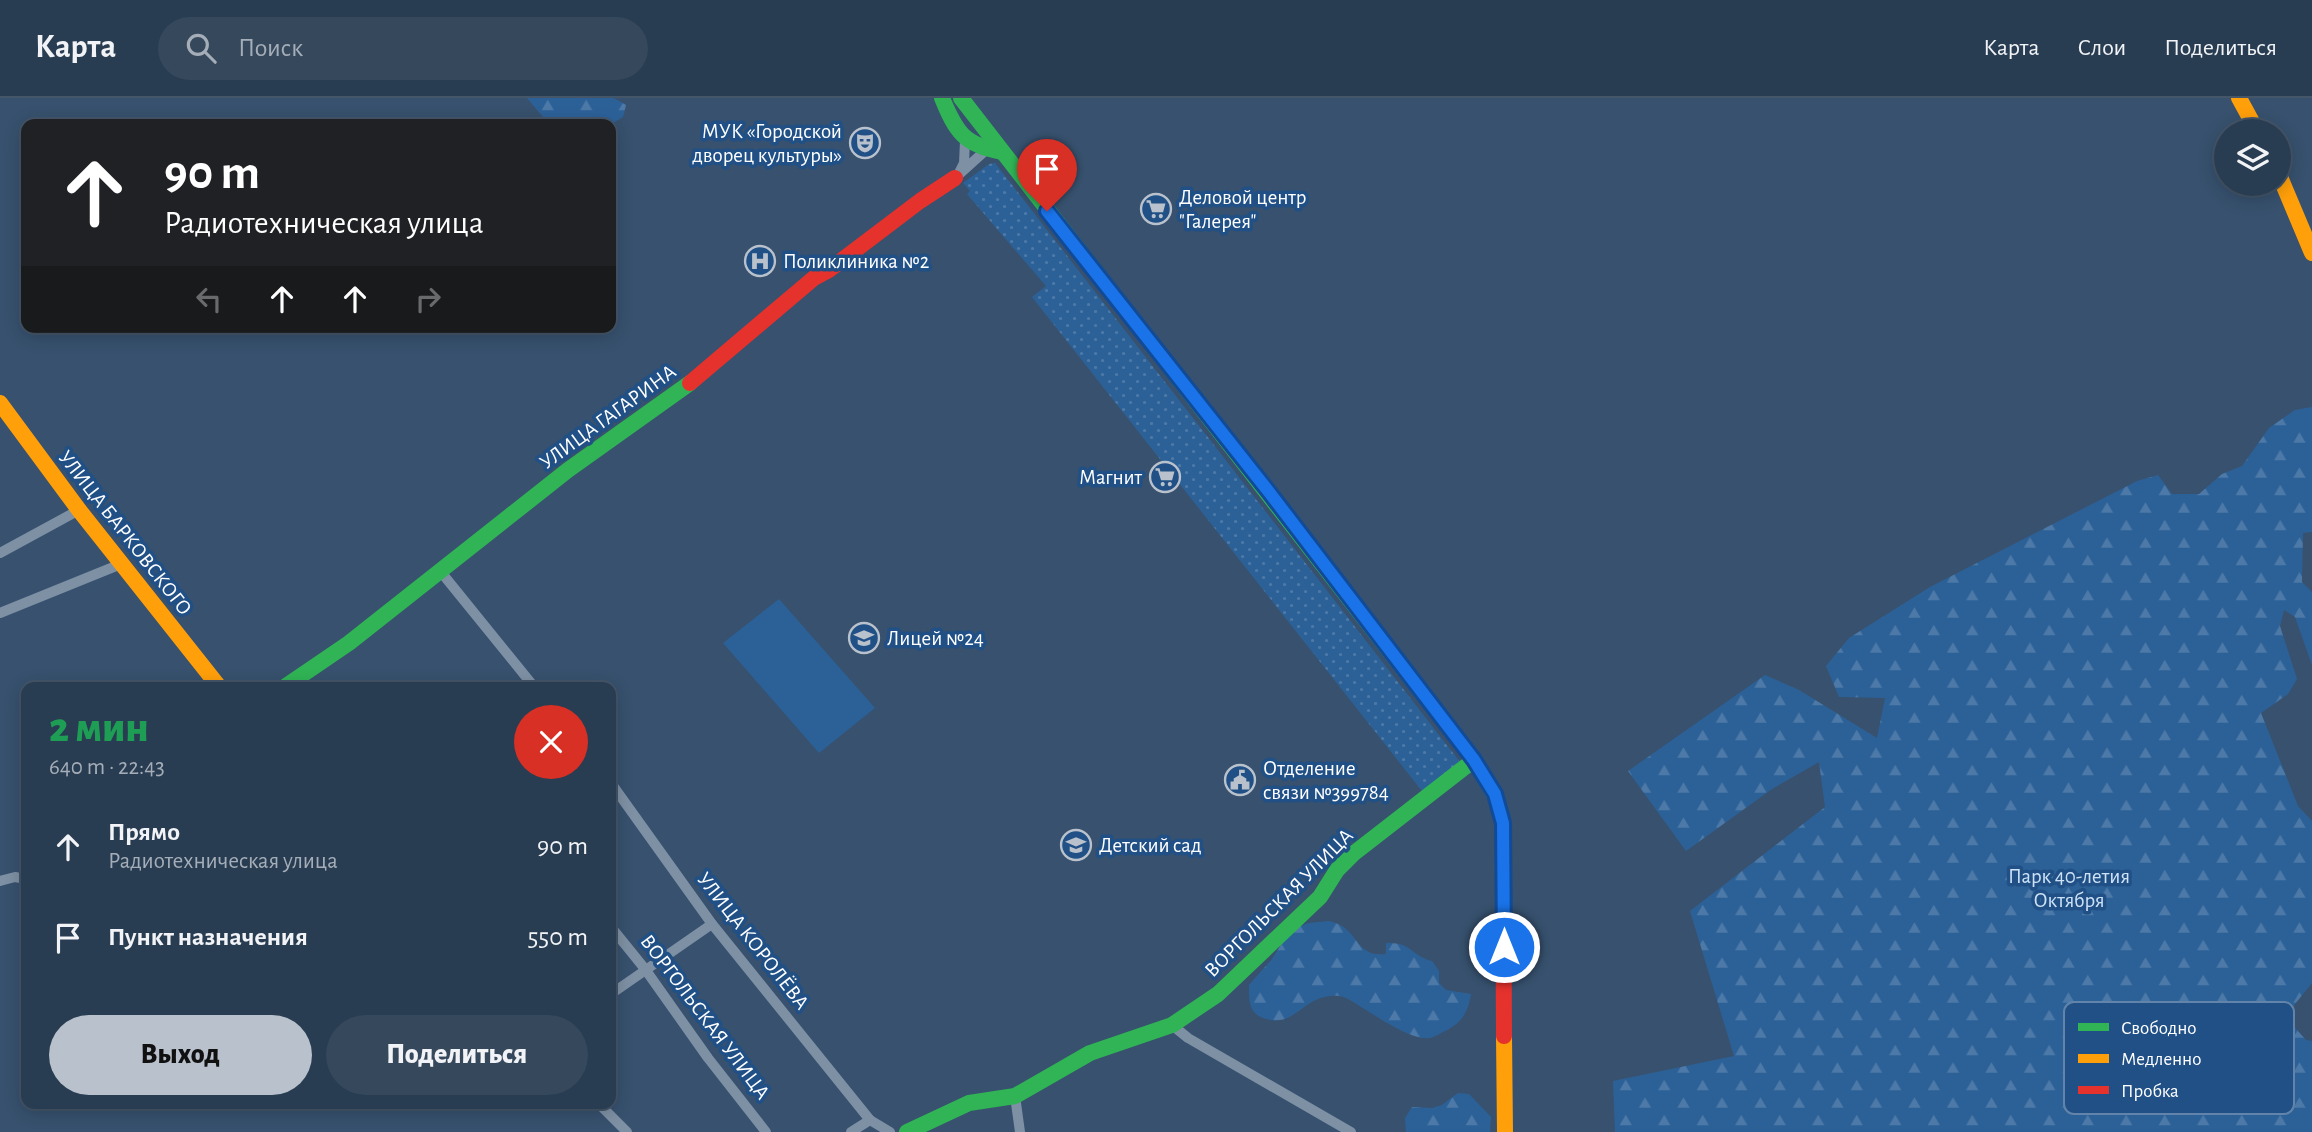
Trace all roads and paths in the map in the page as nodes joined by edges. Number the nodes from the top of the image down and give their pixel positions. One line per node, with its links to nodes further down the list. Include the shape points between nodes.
1 (942, 98): 5 (main road)
2 (2239, 98): 4 (main road)
3 (965, 104): 5 (main road, via 955,115); 6 (main road)
4 (2250, 119)
5 (965, 141): 6 (main road); 7 (street, via 964,163)
6 (992, 146): 7 (street, УЛИЦА ГАГАРИНА); 19 (main road, via 1276,501)
7 (955, 178): 14 (main road, УЛИЦА ГАГАРИНА, via 814,278 697,378 568,470)
8 (2288, 196): 9 (main road)
9 (2312, 253)
10 (0, 403): 11 (main road, УЛИЦА БАРКОВСКОГО)
11 (79, 510): 12 (street); 13 (main road, УЛИЦА БАРКОВСКОГО)
12 (0, 553)
13 (121, 564): 15 (street); 16 (main road, УЛИЦА БАРКОВСКОГО)
14 (441, 572): 17 (main road, УЛИЦА ГАГАРИНА); 18 (street)
15 (0, 613)
16 (215, 682)
17 (292, 682)
18 (530, 682)
19 (1474, 760): 27 (main road, ВОРГОЛЬСКАЯ УЛИЦА, via 1353,854 1320,897 1218,994); 38 (main road, via 1495,794 1503,823)
20 (616, 790): 23 (street, УЛИЦА КОРОЛЁВА)
21 (21, 878): 22 (street)
22 (0, 881)
23 (712, 924): 25 (street); 30 (street, УЛИЦА КОРОЛЁВА)
24 (616, 933): 25 (street, ВОРГОЛЬСКАЯ УЛИЦА)
25 (645, 969): 26 (street); 32 (street, ВОРГОЛЬСКАЯ УЛИЦА)
26 (616, 990)
27 (1172, 1026): 28 (main road, ВОРГОЛЬСКАЯ УЛИЦА, via 1090,1053); 37 (street)
28 (1015, 1097): 35 (main road, ВОРГОЛЬСКАЯ УЛИЦА, via 969,1103); 36 (street)
29 (604, 1109): 31 (street)
30 (870, 1120): 33 (street); 34 (street)
31 (627, 1132)
32 (766, 1132)
33 (852, 1132)
34 (890, 1132)
35 (907, 1132)
36 (1020, 1132)
37 (1351, 1132)
38 (1506, 1132)

